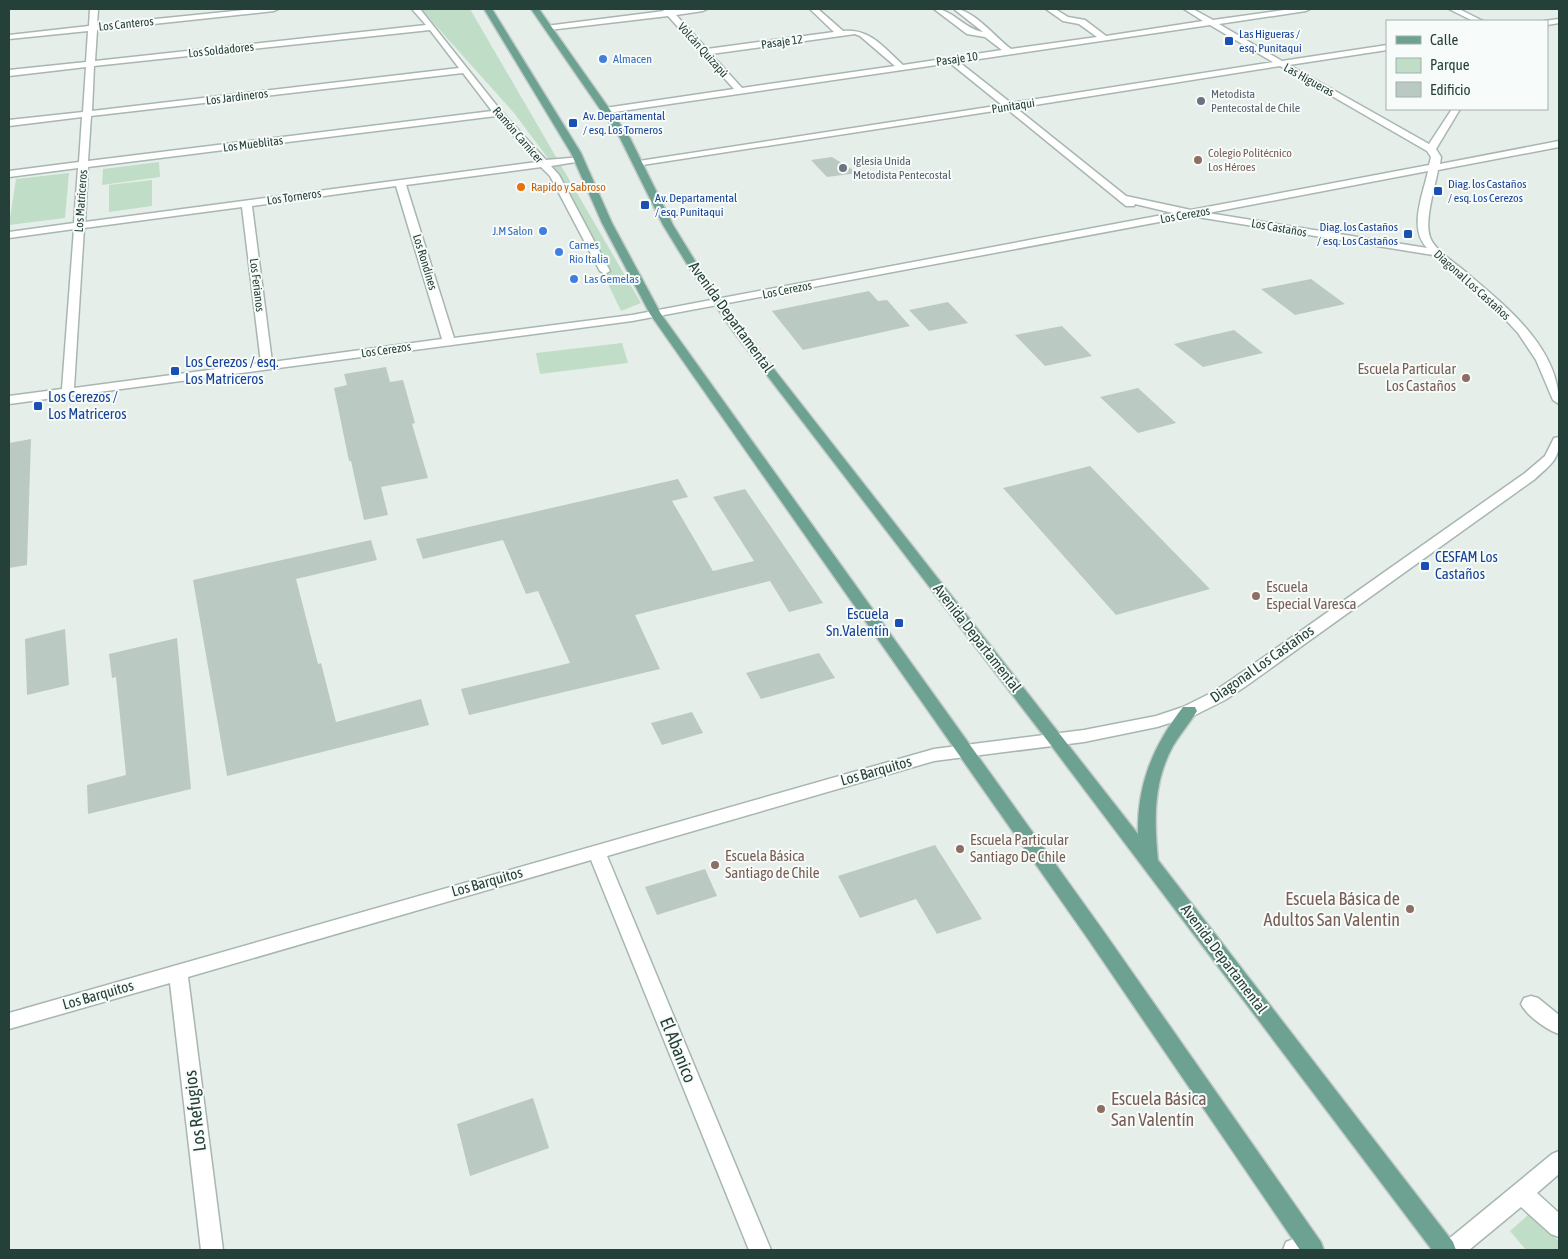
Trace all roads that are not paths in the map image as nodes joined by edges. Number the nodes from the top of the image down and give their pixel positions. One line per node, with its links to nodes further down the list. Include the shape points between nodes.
1 (94, 9): 20 (street, Los Matriceros)
2 (274, 9): 20 (street, Los Canteros)
3 (416, 9): 19 (street, Ramón Carnicer)
4 (488, 9): 44 (main road)
5 (535, 9): 21 (main road, Avenida Departamental)
6 (703, 9): 14 (street)
7 (814, 9): 22 (street)
8 (938, 9): 23 (street, via 970,32)
9 (958, 9): 23 (street)
10 (1050, 9): 17 (street, via 1066,19)
11 (1188, 9): 18 (street, Las Higueras)
12 (1306, 9): 18 (street, Pasaje 10)
13 (1453, 9): 16 (street)
14 (668, 11): 21 (street); 27 (street, Volcán Quizapú)
15 (1077, 12): 17 (street, via 1083,16)
16 (1478, 20)
17 (1082, 22): 25 (street)
18 (1211, 22): 25 (street, Pasaje 10); 30 (street, Las Higueras)
19 (432, 27): 31 (street, Los Soldadores); 33 (street, Ramón Carnicer)
20 (93, 28): 24 (street, Los Canteros); 31 (street, Los Matriceros)
21 (549, 28): 37 (main road, Avenida Departamental)
22 (841, 34): 27 (street, Pasaje 12); 32 (street, Pasaje 12, via 858,32)
23 (988, 35): 28 (street)
24 (9, 37)
25 (1104, 38): 28 (street, Pasaje 10)
26 (1386, 47): 30 (street, Punitaqui)
27 (705, 52): 35 (street, Volcán Quizapú)
28 (1010, 52): 29 (street, Pasaje 10)
29 (952, 60): 32 (street, Pasaje 10); 36 (street, Los Castaños)
30 (1280, 63): 36 (street, Punitaqui); 43 (street, Las Higueras)
31 (90, 64): 34 (street, Los Soldadores); 40 (street, Los Matriceros)
32 (902, 68): 35 (street, Pasaje 10)
33 (466, 70): 39 (street, Ramón Carnicer); 40 (street, Los Jardineros)
34 (9, 74)
35 (740, 91): 37 (street, Pasaje 10)
36 (1010, 106): 46 (street, Punitaqui); 53 (street, Los Castaños)
37 (608, 110): 46 (main road, Avenida Departamental)
38 (1455, 110): 43 (street)
39 (498, 113): 45 (street, Ramón Carnicer); 47 (street, Los Mueblitas)
40 (87, 114): 41 (street, Los Jardineros); 47 (street, Los Matriceros)
41 (9, 123)
42 (1559, 144): 48 (street, Los Cerezos)
43 (1432, 148): 48 (street, Diagonal Los Castaños, via 1436,155)
44 (579, 159): 45 (street, Los Torneros); 64 (main road, via 611,231)
45 (542, 164): 51 (street, Los Torneros); 62 (street, Ramón Carnicer, via 554,175)
46 (639, 164): 63 (main road, Avenida Departamental, via 668,225)
47 (84, 165): 49 (street, Los Mueblitas); 59 (street, Los Matriceros)
48 (1434, 168): 50 (street, Los Cerezos); 52 (street, Diagonal Los Castaños)
49 (9, 174)
50 (1396, 176): 52 (street, via 1418,180); 55 (street, Los Cerezos)
51 (400, 183): 54 (street, Los Torneros); 65 (street, Los Rondines)
52 (1431, 189): 61 (street, Diagonal Los Castaños, via 1422,233)
53 (1123, 198): 56 (street, Los Castaños); 57 (street, Los Castaños)
54 (247, 203): 59 (street, Los Torneros); 66 (street, Los Ferianos)
55 (1244, 204): 56 (street, Los Cerezos); 58 (street, via 1236,211)
56 (1195, 214): 57 (street, Los Cerezos); 58 (street, Los Castaños)
57 (1150, 222): 63 (street, Los Cerezos)
58 (1250, 223): 61 (street, Los Castaños, via 1406,250)
59 (80, 226): 60 (street, Los Torneros); 67 (street, Los Matriceros)
60 (9, 235)
61 (1435, 252): 69 (street, Diagonal Los Castaños, via 1510,318 1542,360)
62 (605, 271)
63 (719, 303): 64 (street, Los Cerezos); 72 (main road, Avenida Departamental)
64 (656, 314): 65 (street, Los Cerezos); 73 (main road)
65 (450, 342): 66 (street, Los Cerezos)
66 (267, 366): 67 (street, Los Cerezos)
67 (68, 392): 68 (street, Los Cerezos)
68 (9, 400)
69 (1559, 400)
70 (1559, 441): 71 (street, Diagonal Los Castaños, via 1550,458 1530,476 1233,686)
71 (1189, 711): 72 (street, Diagonal Los Castaños, via 1115,730); 75 (main road, via 1160,753 1151,777 1145,832)
72 (1056, 740): 73 (street, Diagonal Los Castaños); 75 (main road, Avenida Departamental)
73 (966, 751): 74 (street, Los Barquitos, via 934,755); 83 (main road)
74 (596, 851): 76 (street, Los Barquitos); 85 (street, El Abanico)
75 (1149, 862): 86 (main road, Avenida Departamental)
76 (178, 972): 78 (street, Los Barquitos); 84 (street, Los Refugios)
77 (1531, 1004): 79 (street)
78 (9, 1021)
79 (1559, 1026)
80 (1559, 1161): 81 (street)
81 (1521, 1193): 82 (street); 87 (street)
82 (1559, 1227)
83 (1305, 1248)
84 (212, 1250)
85 (760, 1250)
86 (1445, 1250)
87 (1453, 1250)

